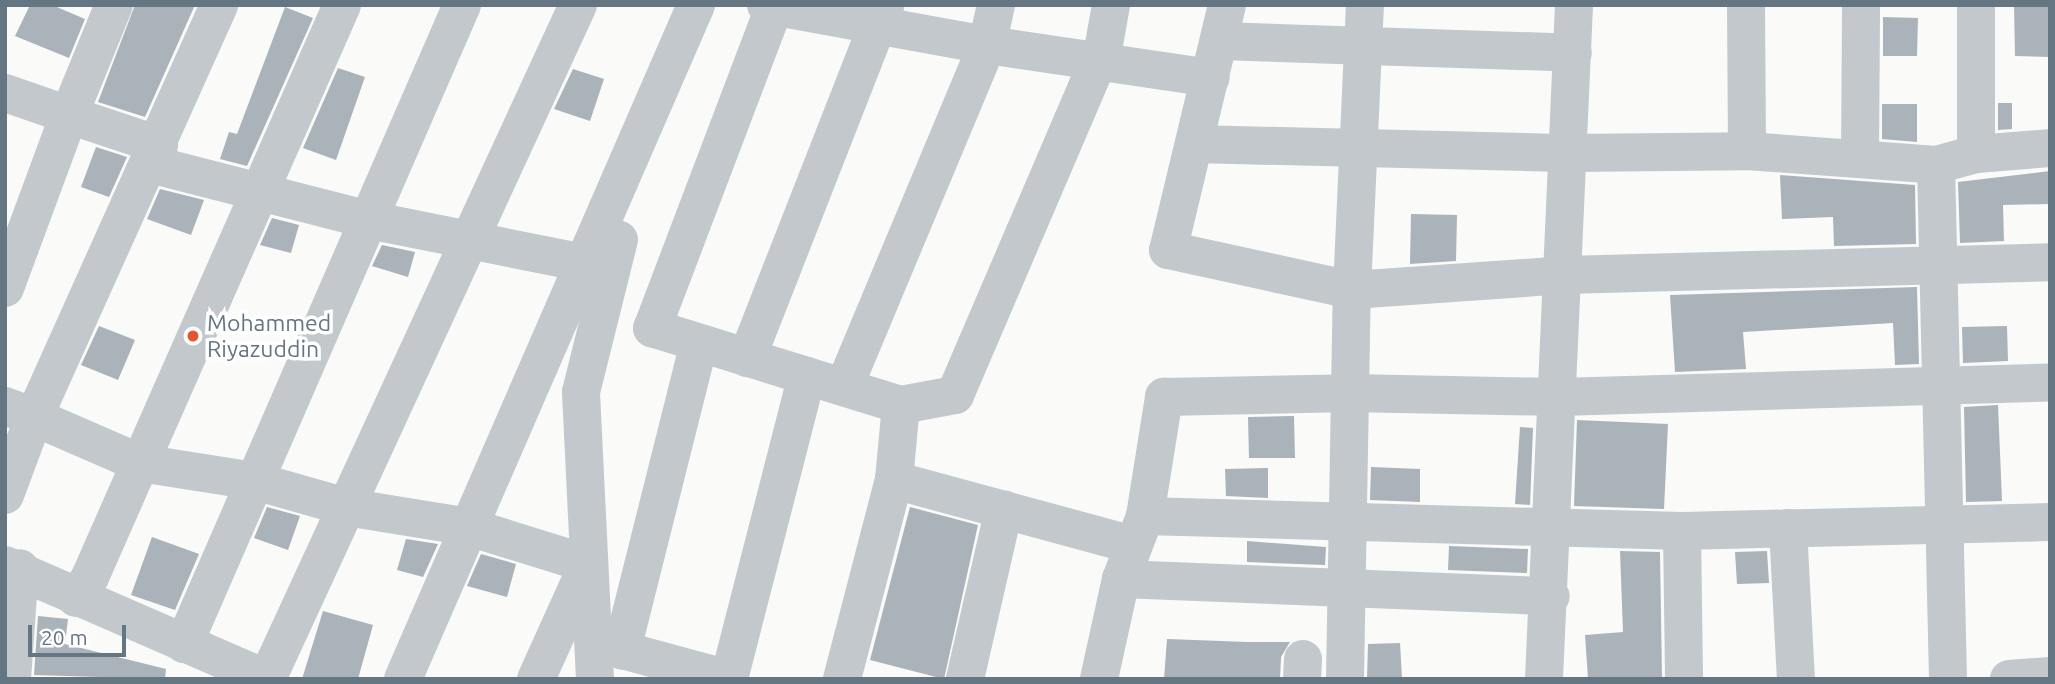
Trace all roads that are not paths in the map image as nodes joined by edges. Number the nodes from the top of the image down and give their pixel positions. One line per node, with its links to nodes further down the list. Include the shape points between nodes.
1 (114, 5): 23 (street)
2 (219, 5): 29 (street)
3 (342, 5): 33 (street)
4 (462, 5): 34 (street)
5 (578, 5): 36 (street)
6 (695, 5): 38 (street)
7 (996, 5): 17 (street)
8 (1111, 5): 20 (street)
9 (1365, 5): 18 (street)
10 (1574, 5): 19 (street)
11 (1746, 5): 27 (street)
12 (1861, 5): 31 (street)
13 (1976, 5): 30 (street)
14 (772, 6): 15 (street); 43 (street, via 652,328)
15 (883, 16): 17 (street); 44 (street)
16 (1224, 23): 18 (street); 21 (street)
17 (987, 45): 20 (street); 48 (street)
18 (1364, 45): 19 (street); 25 (street)
19 (1573, 53): 28 (street)
20 (1097, 61): 21 (street); 51 (street, via 955,395)
21 (1211, 78): 24 (street)
22 (5, 93): 23 (street)
23 (68, 115): 29 (street); 41 (street)
24 (1194, 144): 25 (street); 42 (street, via 1168,250)
25 (1360, 148): 28 (street); 42 (street)
26 (2050, 148): 30 (street)
27 (1747, 151): 28 (street); 31 (street)
28 (1569, 153): 40 (street)
29 (155, 155): 33 (street); 52 (street)
30 (1976, 155): 32 (street)
31 (1860, 157): 32 (street)
32 (1936, 165): 39 (street)
33 (259, 194): 34 (street); 53 (street)
34 (369, 220): 36 (street); 55 (street)
35 (619, 240): 67 (street, via 581,392)
36 (470, 241): 38 (street); 57 (street)
37 (2050, 262): 39 (street)
38 (584, 263): 63 (street)
39 (1938, 265): 40 (street); 47 (street)
40 (1564, 275): 42 (street); 50 (street)
41 (5, 288)
42 (1352, 290): 49 (street)
43 (699, 343): 44 (street); 79 (street, via 622,650)
44 (747, 358): 45 (street)
45 (807, 376): 48 (street); 79 (street)
46 (2050, 382): 47 (street)
47 (1940, 385): 50 (street); 62 (street)
48 (844, 387): 51 (street)
49 (1349, 393): 50 (street); 59 (street); 66 (street, via 1164,397)
50 (1559, 397): 61 (street)
51 (901, 405): 54 (street)
52 (20, 411): 53 (street); 56 (street)
53 (140, 463): 55 (street); 71 (street, via 90,577)
54 (894, 480): 58 (street); 80 (street)
55 (255, 481): 57 (street); 72 (street)
56 (5, 495)
57 (346, 507): 63 (street); 75 (street)
58 (1004, 509): 66 (street); 81 (street)
59 (1349, 520): 61 (street); 66 (street); 69 (street)
60 (2050, 522): 62 (street)
61 (1554, 525): 65 (street); 70 (street)
62 (1944, 525): 64 (street); 87 (street)
63 (468, 527): 67 (street); 76 (street)
64 (1788, 528): 65 (street); 86 (street)
65 (1682, 531): 85 (street)
66 (1133, 547): 69 (street); 82 (street)
67 (588, 564): 77 (street); 78 (street)
68 (13, 566): 71 (street); 74 (street)
69 (1349, 588): 70 (street); 83 (street)
70 (1551, 596): 84 (street)
71 (76, 598): 72 (street)
72 (184, 644): 75 (street)
73 (2050, 676): 88 (street)
74 (12, 679)
75 (267, 679)
76 (403, 679)
77 (536, 679)
78 (595, 679)
79 (729, 679)
80 (842, 679)
81 (965, 679)
82 (1099, 679)
83 (1345, 679)
84 (1544, 679)
85 (1684, 679)
86 (1796, 679)
87 (1948, 679)
88 (2009, 679)

